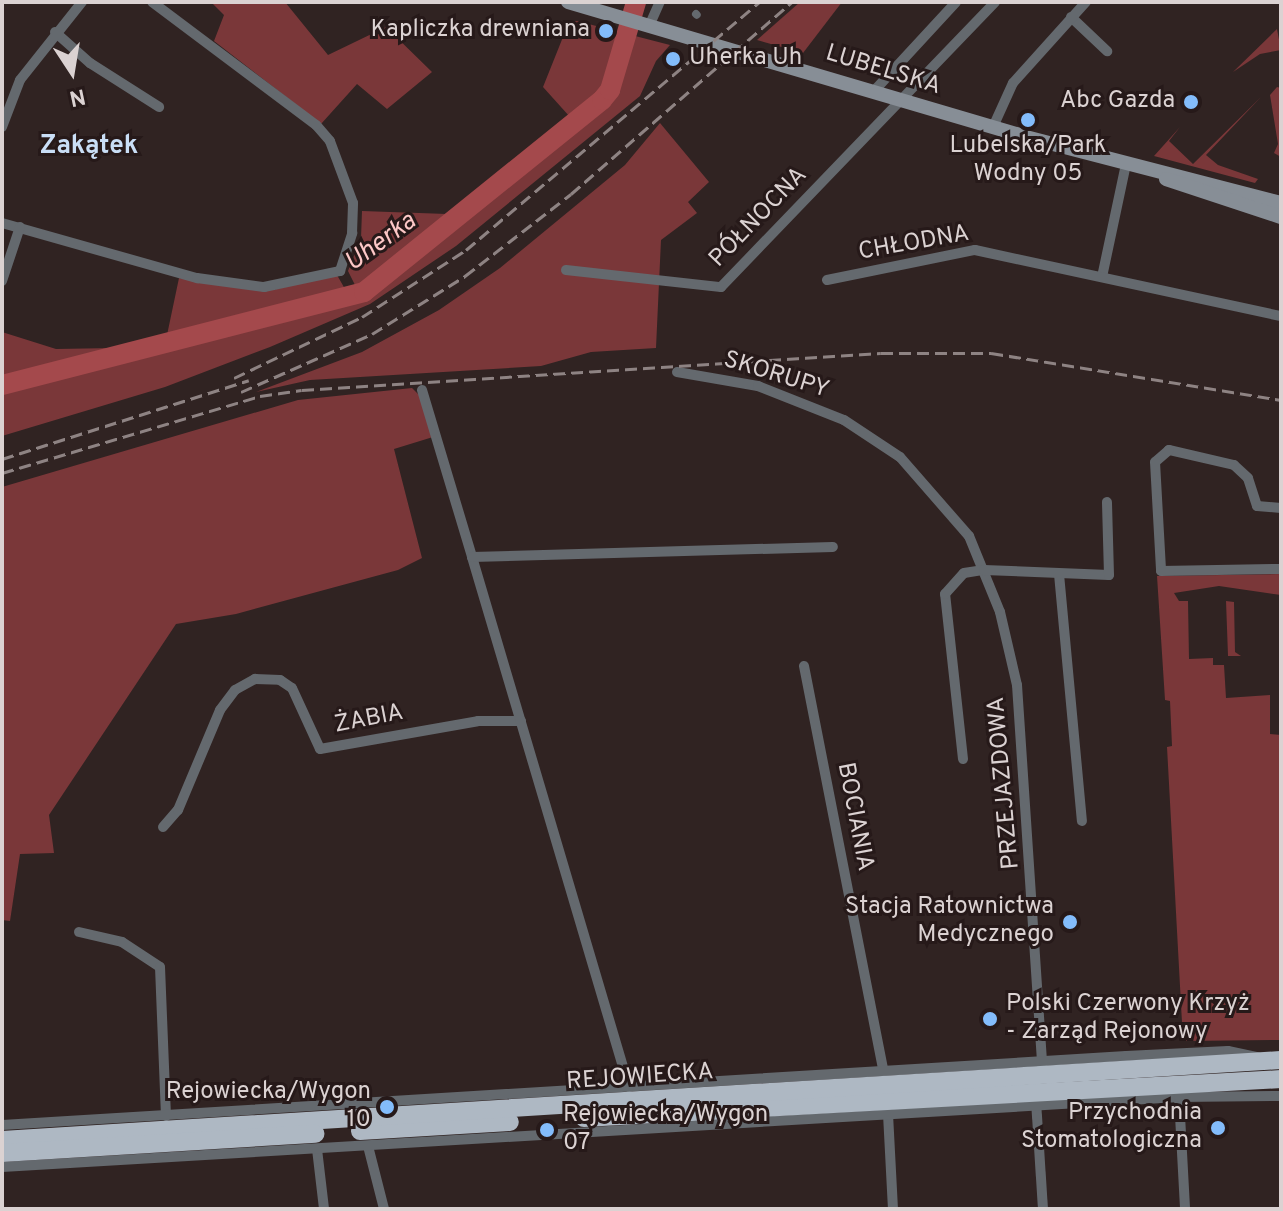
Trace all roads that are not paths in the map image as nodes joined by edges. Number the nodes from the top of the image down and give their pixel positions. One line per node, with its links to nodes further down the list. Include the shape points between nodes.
1 (82, 2): 10 (street)
2 (152, 2): 21 (street, via 316,125 340,157 350,183 352,233 340,271 264,287 197,278)
3 (568, 2): 9 (main road, LUBELSKA)
4 (660, 2): 9 (street)
5 (956, 2): 12 (street)
6 (995, 2): 13 (street)
7 (1086, 2): 8 (street)
8 (1071, 17): 11 (street); 16 (street, via 1013,83)
9 (646, 23): 12 (main road, LUBELSKA)
10 (55, 32): 14 (street, via 90,63); 15 (street, via 20,80)
11 (1107, 51)
12 (874, 91): 13 (main road, LUBELSKA)
13 (899, 99): 16 (main road, LUBELSKA); 22 (street, PÓŁNOCNA, via 721,287)
14 (159, 107)
15 (2, 127)
16 (993, 127): 17 (main road, LUBELSKA)
17 (1132, 166): 18 (main road, LUBELSKA); 19 (main road, LUBELSKA); 23 (street)
18 (1281, 203)
19 (1281, 217)
20 (2, 223): 21 (street)
21 (20, 227): 25 (street)
22 (566, 270)
23 (1102, 277): 24 (street, CHŁODNA, via 975,250); 26 (street, CHŁODNA)
24 (827, 280)
25 (2, 281)
26 (1281, 316)
27 (677, 372): 34 (street, SKORUPY, via 791,396 873,438 900,457 946,504)
28 (422, 390): 32 (street)
29 (1107, 502): 35 (street, via 1109,575)
30 (1281, 508): 33 (street, via 1257,506 1242,469 1163,452 1154,469 1161,571)
31 (833, 547): 32 (street)
32 (472, 557): 37 (street)
33 (1281, 569)
34 (984, 570): 35 (street); 38 (street, via 964,573 945,594); 45 (street, PRZEJAZDOWA, via 1008,637 1017,685)
35 (1059, 574): 39 (street)
36 (804, 666): 43 (street, BOCIANIA)
37 (521, 721): 40 (street, ŻABIA, via 478,721 320,749 292,688 280,680 255,679 235,690 220,710 178,810); 46 (street)
38 (963, 759)
39 (1082, 821)
40 (163, 827)
41 (79, 932): 50 (street, via 122,942 160,967)
42 (1276, 1060): 45 (highway, REJOWIECKA)
43 (883, 1070): 45 (street); 46 (street)
44 (1281, 1079): 45 (highway, REJOWIECKA)
45 (1039, 1084): 48 (street); 49 (street); 52 (highway, REJOWIECKA); 55 (highway, REJOWIECKA); 60 (street, PRZEJAZDOWA)
46 (629, 1087): 50 (street)
47 (1281, 1096): 48 (street)
48 (1179, 1097): 61 (street)
49 (888, 1114): 53 (street); 59 (street)
50 (166, 1116): 51 (street)
51 (2, 1125)
52 (2, 1140)
53 (368, 1146): 54 (street); 58 (street)
54 (317, 1149): 56 (street); 57 (street)
55 (2, 1153)
56 (2, 1167)
57 (324, 1209)
58 (384, 1209)
59 (893, 1209)
60 (1043, 1209)
61 (1185, 1209)

